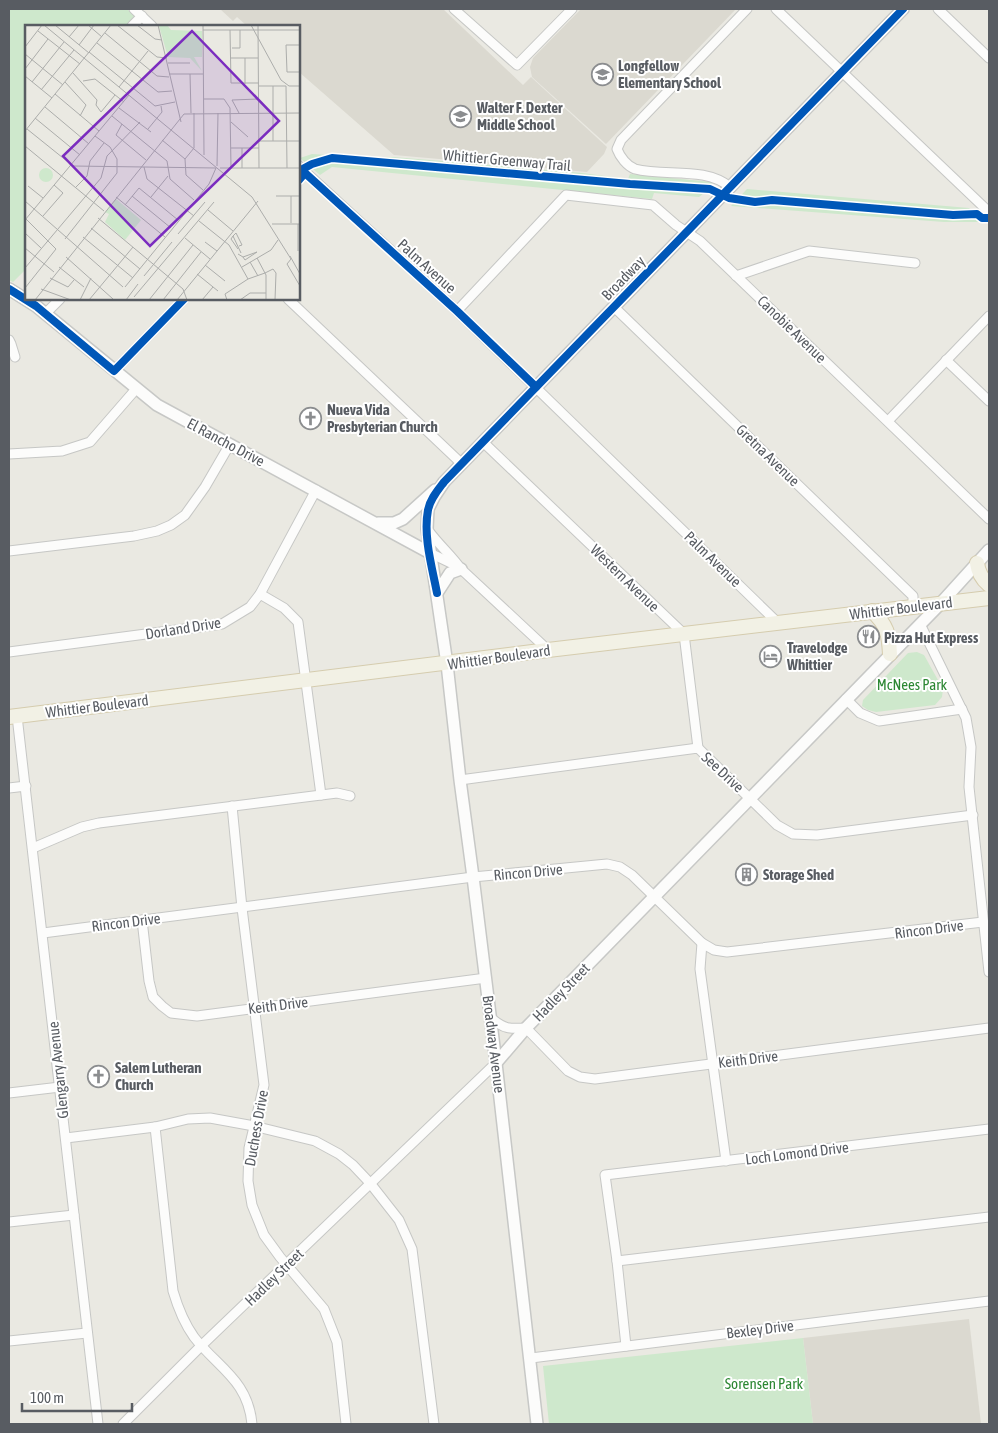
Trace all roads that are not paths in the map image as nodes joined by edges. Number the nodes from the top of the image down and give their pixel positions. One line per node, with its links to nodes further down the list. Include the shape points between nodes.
1 (134, 9): 8 (street)
2 (454, 9): 3 (street, via 517,65)
3 (572, 9)
4 (747, 9): 14 (street, via 621,140 617,149 621,158 634,168 714,177)
5 (776, 9): 12 (street)
6 (903, 9): 12 (street, Broadway)
7 (938, 9): 11 (street)
8 (142, 16): 9 (street); 10 (street)
9 (133, 25)
10 (151, 25)
11 (989, 58)
12 (842, 72): 14 (street, Broadway); 15 (street)
13 (301, 173): 24 (street, Palm Avenue)
14 (730, 187): 16 (street, Broadway)
15 (989, 212)
16 (686, 232): 18 (street, Canobie Avenue); 23 (street, Broadway); 24 (street, Canobie Avenue, via 653,205 566,196)
17 (915, 263): 18 (street, via 809,251)
18 (736, 276): 34 (street, Canobie Avenue)
19 (11, 294): 25 (street, El Rancho Drive)
20 (59, 300): 25 (street)
21 (183, 300): 30 (street)
22 (289, 300): 38 (street)
23 (614, 307): 31 (street, Broadway); 54 (street, Gretna Avenue, via 913,596)
24 (457, 311): 31 (street, Palm Avenue)
25 (45, 314): 30 (street, El Rancho Drive)
26 (989, 316): 29 (street)
27 (9, 340): 28 (street)
28 (15, 357)
29 (946, 360): 33 (street); 34 (street)
30 (114, 371): 32 (street, El Rancho Drive)
31 (536, 387): 35 (street, Broadway); 56 (street, Palm Avenue)
32 (136, 389): 36 (street, El Rancho Drive, via 157,405); 37 (street, via 90,442 62,451)
33 (989, 401)
34 (888, 421): 41 (street, Canobie Avenue)
35 (483, 442): 38 (street, Broadway); 58 (street, Western Avenue)
36 (230, 444): 40 (street, El Rancho Drive); 45 (street, via 185,515 157,532)
37 (9, 454)
38 (462, 464): 39 (street, Broadway)
39 (444, 482): 42 (street, via 403,519); 43 (street, Broadway, via 428,509)
40 (316, 490): 42 (street, El Rancho Drive); 51 (street, Dorland Drive)
41 (989, 519)
42 (376, 524): 46 (street, El Rancho Drive)
43 (427, 529): 46 (street, Broadway); 48 (street, El Rancho Drive)
44 (989, 550): 47 (street, Hadley Street)
45 (9, 551)
46 (430, 553): 48 (street, El Rancho Drive); 50 (street, Broadway)
47 (976, 563): 49 (main road, via 978,572); 53 (street, Hadley Street)
48 (461, 569): 50 (street, via 450,573); 59 (street, El Rancho Drive)
49 (989, 584)
50 (436, 593): 62 (street, Broadway)
51 (260, 594): 60 (street, Dorland Drive, via 250,607 222,624); 63 (street, via 284,608 298,622)
52 (989, 598): 53 (main road, Whittier Boulevard)
53 (941, 603): 54 (main road, Whittier Boulevard); 57 (street, Hadley Street)
54 (913, 606): 55 (main road, Whittier Boulevard)
55 (872, 611): 56 (main road, Whittier Boulevard); 61 (main road, via 883,621 889,636)
56 (778, 623): 58 (main road, Whittier Boulevard)
57 (920, 624): 61 (street, Hadley Street); 65 (street)
58 (684, 634): 59 (main road, Whittier Boulevard); 67 (street)
59 (548, 650): 62 (main road, Whittier Boulevard)
60 (9, 652)
61 (890, 654): 64 (street, Hadley Street)
62 (447, 664): 63 (main road, Whittier Boulevard); 68 (street, Broadway Avenue)
63 (306, 680): 66 (main road, Whittier Boulevard); 71 (street)
64 (846, 699): 65 (street, via 860,713 879,721); 73 (street, Hadley Street)
65 (962, 709): 75 (street, via 971,747 969,787)
66 (13, 716): 69 (street, Glengarry Avenue)
67 (698, 748): 68 (street, See Drive); 73 (street, See Drive)
68 (460, 780): 77 (street, Broadway Avenue)
69 (26, 786): 70 (street); 76 (street, Glengarry Avenue)
70 (9, 788)
71 (321, 795): 72 (street, via 337,793); 74 (street)
72 (350, 796)
73 (751, 798): 75 (street, See Drive, via 784,830 803,835); 78 (street, Hadley Street)
74 (232, 806): 76 (street, via 99,823); 79 (street, Duchess Drive)
75 (973, 815): 81 (street)
76 (33, 848): 82 (street, Glengarry Avenue)
77 (474, 877): 78 (street, Rincon Drive, via 607,864 632,875); 79 (street, Rincon Drive); 85 (street, Broadway Avenue)
78 (654, 897): 83 (street, Rincon Drive); 88 (street, Hadley Street)
79 (242, 908): 80 (street, Rincon Drive); 86 (street, Duchess Drive)
80 (142, 920): 82 (street, Rincon Drive); 86 (street, Keith Drive, via 152,996 162,1006 171,1013 197,1016)
81 (983, 922): 83 (street, Rincon Drive, via 727,952 714,950); 84 (street)
82 (42, 933): 92 (street, Glengarry Avenue)
83 (702, 943): 91 (street, via 700,970)
84 (989, 972)
85 (486, 978): 86 (street, Keith Drive); 87 (street, Broadway Avenue)
86 (255, 1008): 94 (street, Duchess Drive, via 264,1086)
87 (491, 1018): 88 (street, via 502,1027); 90 (street, Broadway Avenue)
88 (526, 1028): 90 (street, Hadley Street); 91 (street, Keith Drive, via 568,1071 580,1077 595,1079)
89 (989, 1028): 91 (street, Keith Drive)
90 (496, 1063): 99 (street, Hadley Street); 110 (street, Broadway Avenue)
91 (712, 1064): 98 (street)
92 (60, 1087): 93 (street); 97 (street, Glengarry Avenue)
93 (9, 1093)
94 (254, 1126): 95 (street, via 210,1118 188,1119); 99 (street, via 315,1141 353,1165); 104 (street, Duchess Drive, via 249,1148 248,1181 252,1205 264,1235)
95 (154, 1127): 97 (street); 108 (street, via 173,1291 183,1320)
96 (989, 1129): 98 (street, Loch Lomond Drive)
97 (66, 1138): 100 (street, Glengarry Avenue)
98 (726, 1161): 103 (street, Loch Lomond Drive, via 605,1175)
99 (370, 1183): 104 (street, Hadley Street); 115 (street, via 399,1220 412,1249)
100 (74, 1215): 102 (street); 106 (street, Glengarry Avenue)
101 (989, 1217): 103 (street)
102 (9, 1222)
103 (617, 1261): 109 (street)
104 (287, 1265): 108 (street, Hadley Street); 114 (street, Duchess Drive, via 324,1310 334,1331)
105 (989, 1301): 109 (street, Bexley Drive)
106 (88, 1333): 107 (street); 111 (street, Glengarry Avenue)
107 (9, 1341)
108 (202, 1345): 112 (street, Hadley Street); 113 (street, via 237,1382 251,1409)
109 (626, 1346): 110 (street, Bexley Drive)
110 (531, 1358): 116 (street, Broadway Avenue)
111 (98, 1424)
112 (122, 1424)
113 (252, 1424)
114 (346, 1424)
115 (434, 1424)
116 (537, 1424)

